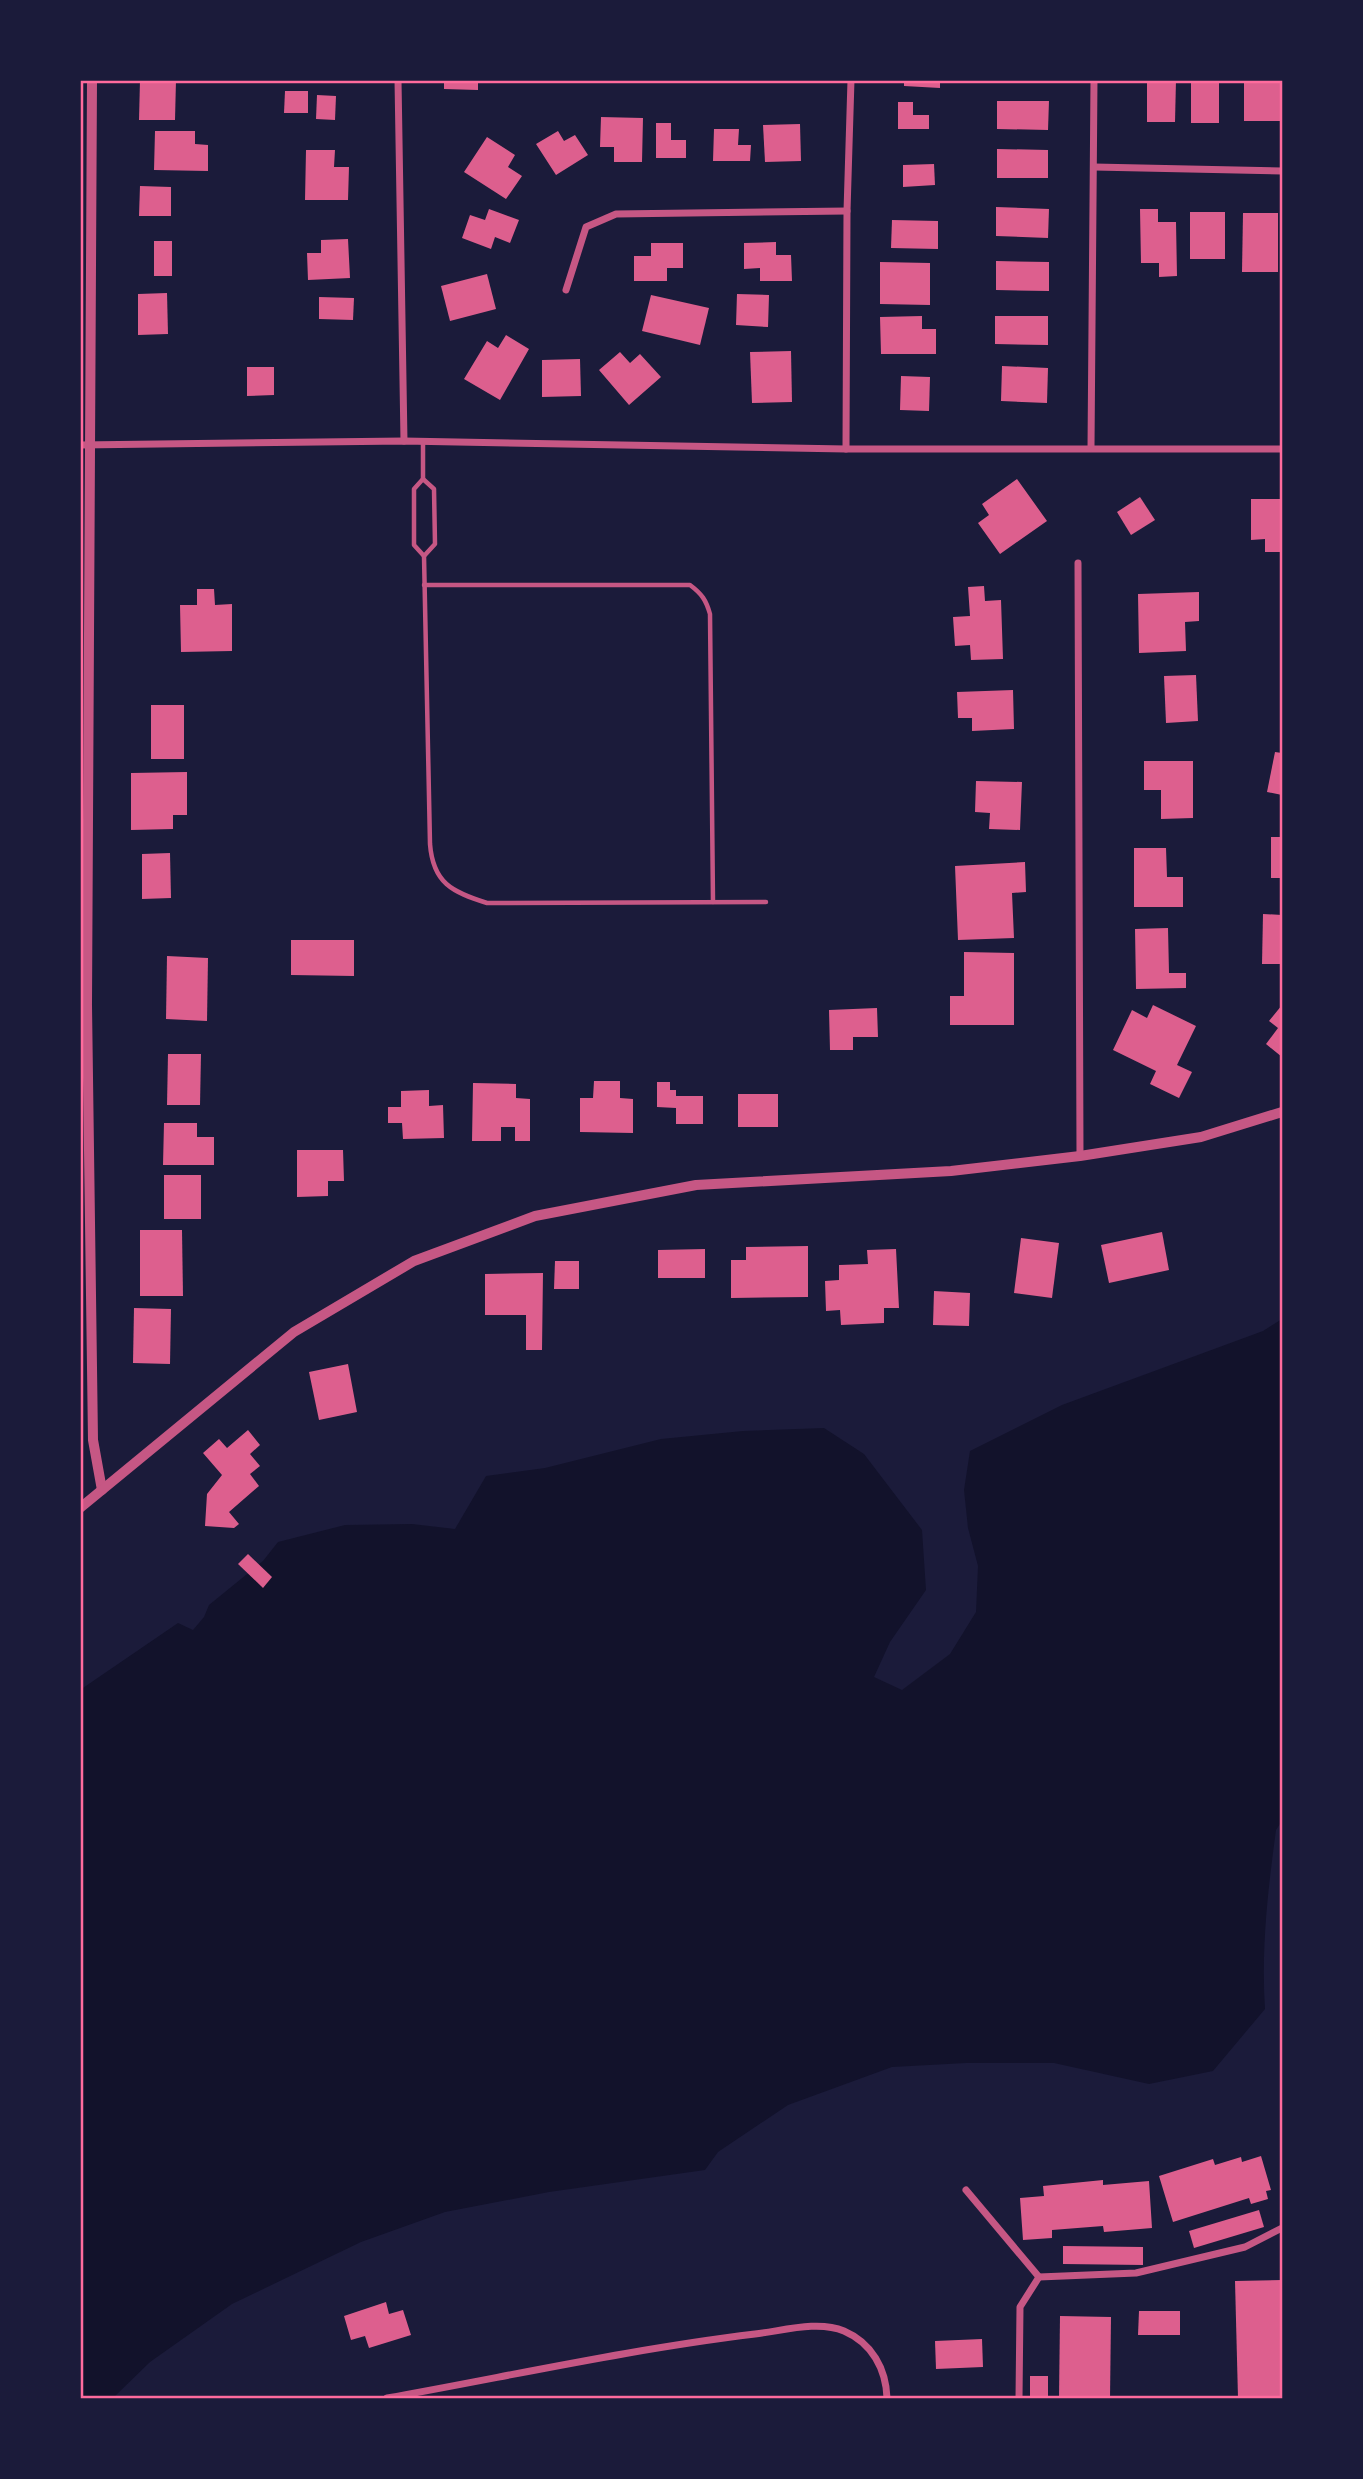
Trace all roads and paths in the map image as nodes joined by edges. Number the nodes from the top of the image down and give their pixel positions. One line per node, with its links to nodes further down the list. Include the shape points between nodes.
1 (92, 80): 11 (street)
2 (398, 80): 9 (street)
3 (851, 80): 7 (street)
4 (1094, 80): 5 (street)
5 (1094, 167): 6 (street); 12 (street)
6 (1283, 171)
7 (847, 211): 8 (street, via 616,214 586,227); 13 (street)
8 (566, 290)
9 (404, 441): 10 (street); 11 (street)
10 (423, 441): 13 (street); 15 (lane)
11 (85, 444): 21 (street)
12 (1091, 447): 13 (street); 14 (street)
13 (846, 449)
14 (1283, 449)
15 (423, 479): 16 (lane, via 414,489 414,545); 16 (lane, via 434,489 435,530 435,544)
16 (424, 556): 18 (lane)
17 (1078, 563): 23 (street)
18 (424, 586): 19 (lane, via 430,844 432,864 441,879 461,895 487,903); 19 (lane, via 690,585 699,591 710,614)
19 (713, 902): 20 (lane)
20 (766, 902)
21 (84, 1005): 24 (street, via 93,1440)
22 (1283, 1112): 23 (street, via 1200,1137)
23 (1080, 1156): 24 (street, via 950,1171 696,1185 535,1216 414,1261 294,1332)
24 (102, 1490): 25 (street)
25 (80, 1508)
26 (966, 2190): 28 (street)
27 (1283, 2228): 28 (street, via 1245,2247 1136,2273)
28 (1040, 2277): 31 (street, via 1020,2306)
29 (387, 2399): 30 (street, via 684,2343 818,2326 844,2331 873,2350)
30 (887, 2399)
31 (1019, 2399)

